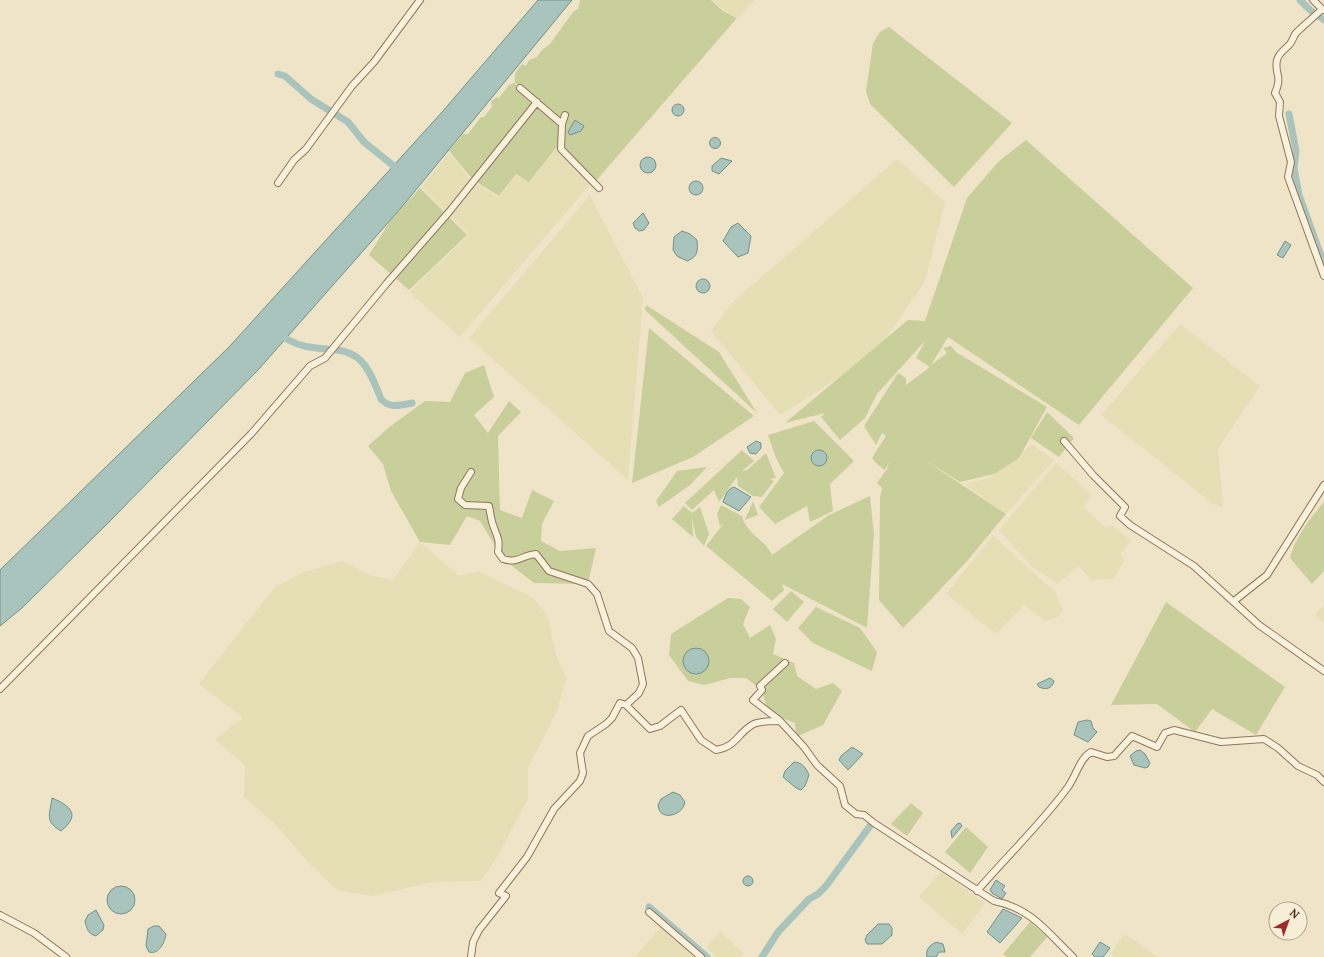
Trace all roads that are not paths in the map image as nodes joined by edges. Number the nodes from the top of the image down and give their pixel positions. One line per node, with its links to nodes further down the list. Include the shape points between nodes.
1 (420, 0): 8 (street)
2 (1313, 0): 3 (street)
3 (1322, 10): 10 (street, via 1295,34 1279,55 1276,65 1279,84 1275,93 1280,102 1279,116 1290,162 1288,177)
4 (520, 88): 5 (street)
5 (537, 102): 7 (street); 17 (street, via 449,212 325,358 310,366 251,434)
6 (565, 115): 7 (street)
7 (562, 124): 9 (street, via 561,149)
8 (278, 183)
9 (599, 188)
10 (1324, 276)
11 (1064, 441): 14 (street, via 1092,475 1125,507 1120,516 1194,566)
12 (471, 472): 18 (street, via 461,488 458,499 465,505 489,506 499,538 498,552 503,559 518,561 529,554 536,554 549,571 588,584 597,594 609,631 632,648 642,671 643,684 639,693)
13 (1324, 485): 14 (street, via 1267,575)
14 (1234, 601): 16 (street, via 1259,625)
15 (785, 663): 19 (street, via 760,686 762,690 753,700)
16 (1324, 671)
17 (0, 689)
18 (626, 705): 19 (street, via 650,729 660,726 681,710 701,740 716,750 727,748 753,724 769,720); 25 (street, via 620,704 612,718 588,736 583,744 580,752 583,773 580,781 554,809 527,857 498,893 506,896 479,930 473,942)
19 (780, 721): 21 (street, via 817,765 840,786 845,805)
20 (1324, 782): 21 (street, via 1317,775 1298,766 1264,739 1221,742 1174,730 1165,733 1157,747 1132,736 1114,756 1107,757 1095,752 1086,755 1069,786)
21 (977, 891): 27 (street, via 994,902 1009,904 1038,921)
22 (649, 912): 26 (street)
23 (0, 915): 24 (street, via 34,934)
24 (66, 957)
25 (471, 957)
26 (701, 957)
27 (1073, 957)

